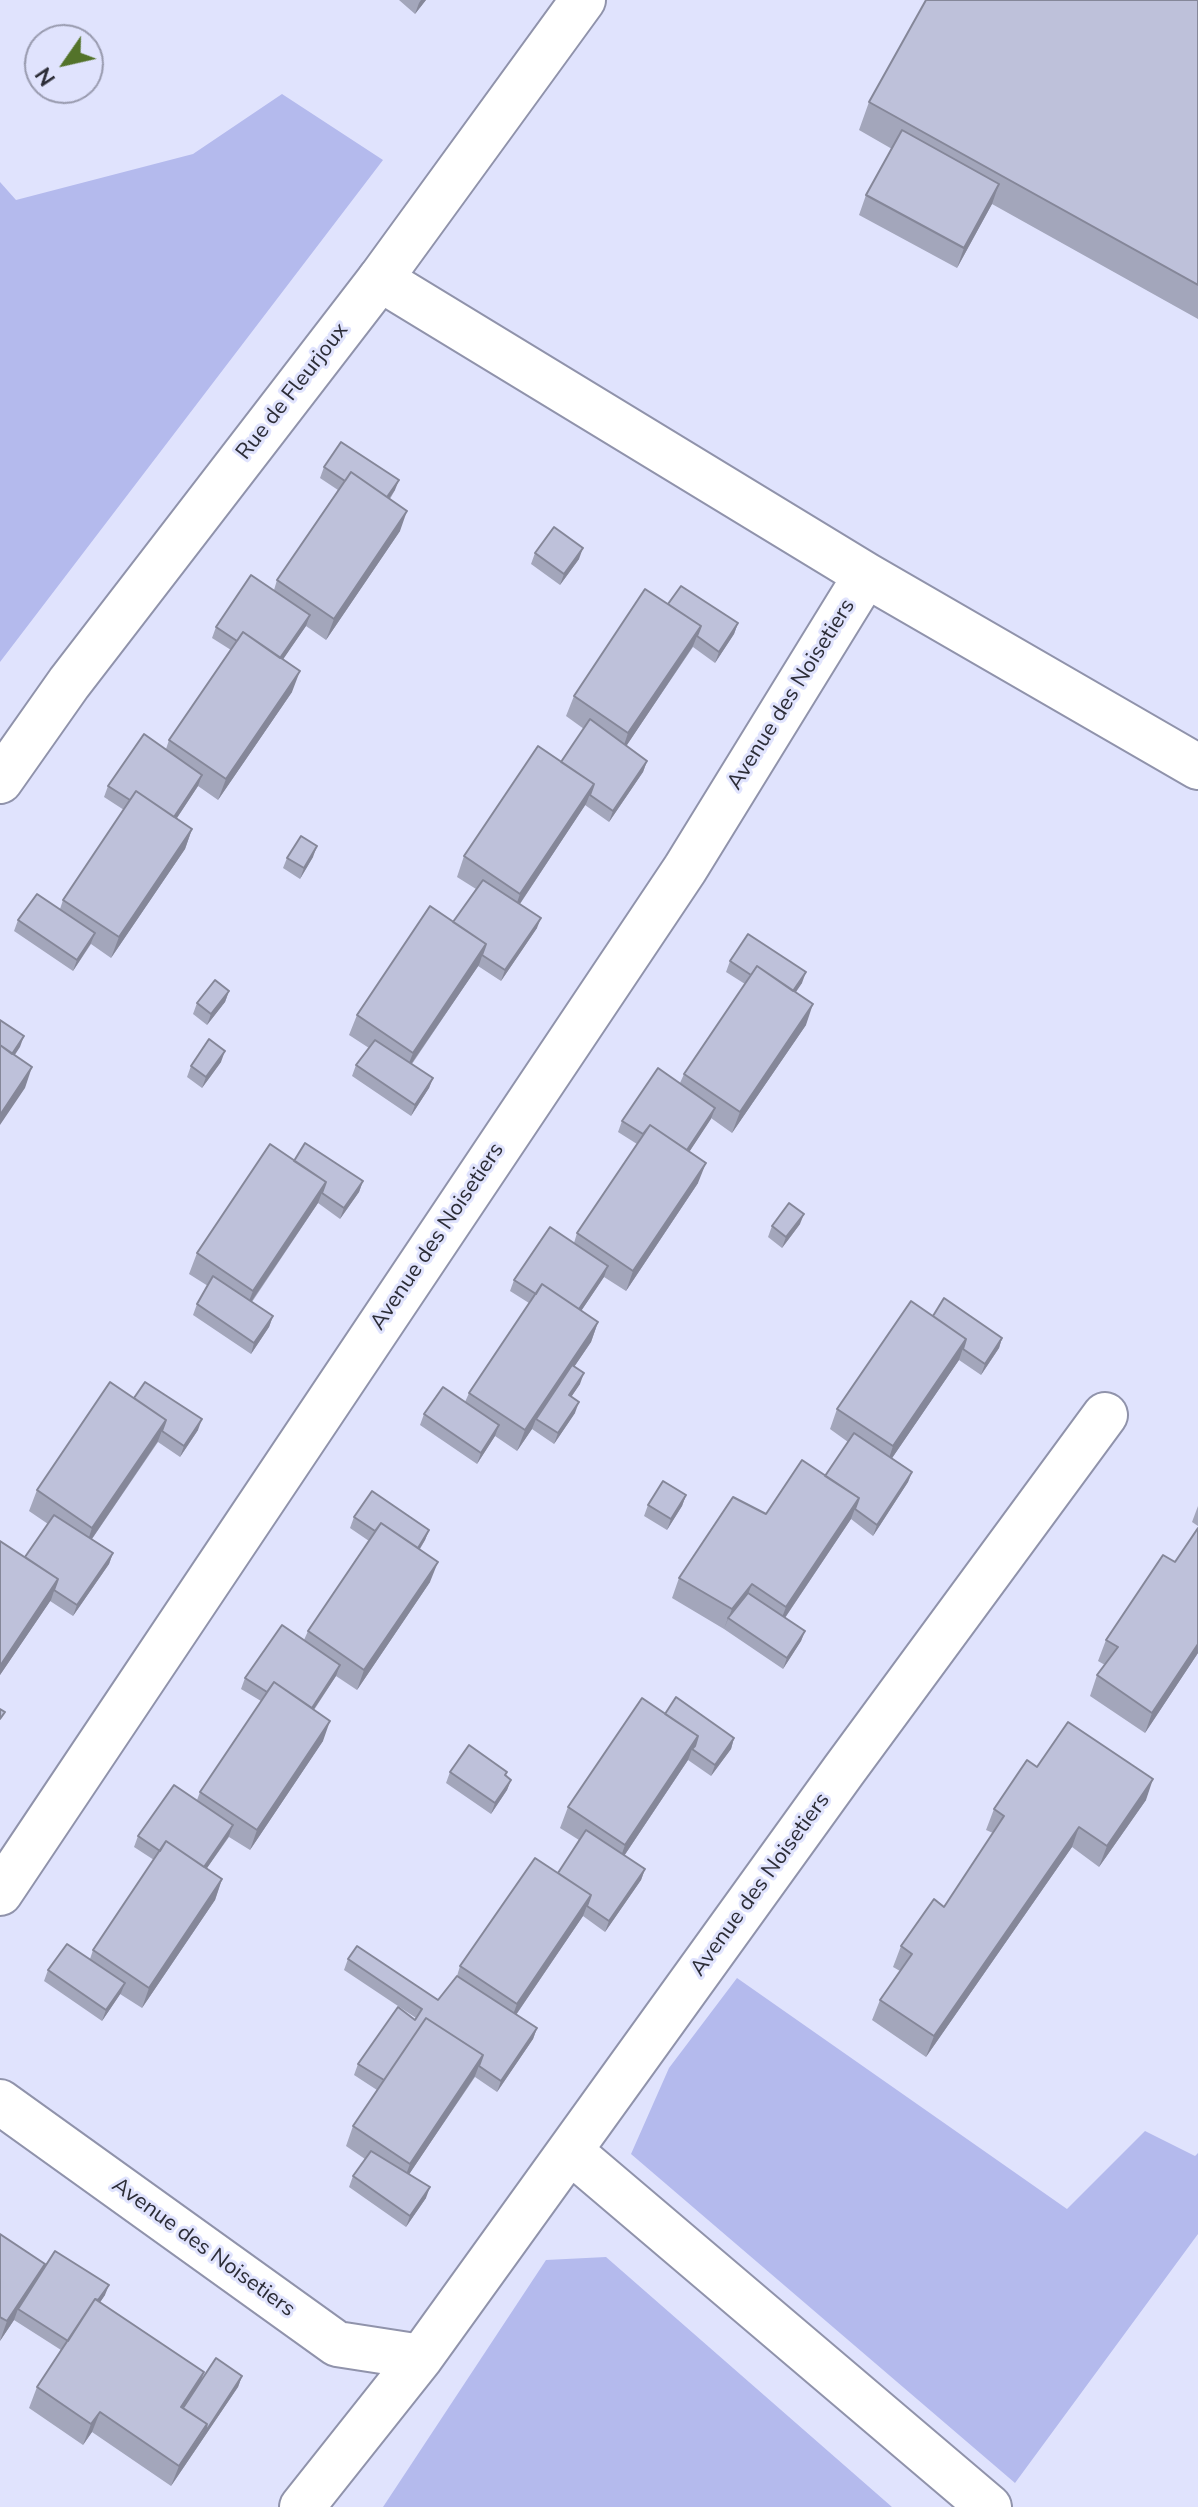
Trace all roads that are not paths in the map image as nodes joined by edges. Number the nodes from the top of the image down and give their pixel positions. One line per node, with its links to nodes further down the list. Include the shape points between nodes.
1 (583, 0): 2 (street, Rue de Fleurjoux)
2 (380, 279): 3 (street, Avenue des Noisetiers); 5 (street, Rue de Fleurjoux, via 78,670)
3 (866, 575): 4 (street, Avenue des Noisetiers); 7 (street, Avenue des Noisetiers, via 685,869)
4 (1198, 767)
5 (0, 781)
6 (1105, 1415): 9 (street, Avenue des Noisetiers)
7 (0, 1893)
8 (0, 2102): 10 (street, Avenue des Noisetiers, via 337,2344)
9 (570, 2151): 10 (street, Avenue des Noisetiers); 12 (street)
10 (421, 2357): 11 (street, Avenue des Noisetiers)
11 (302, 2507)
12 (989, 2507)

